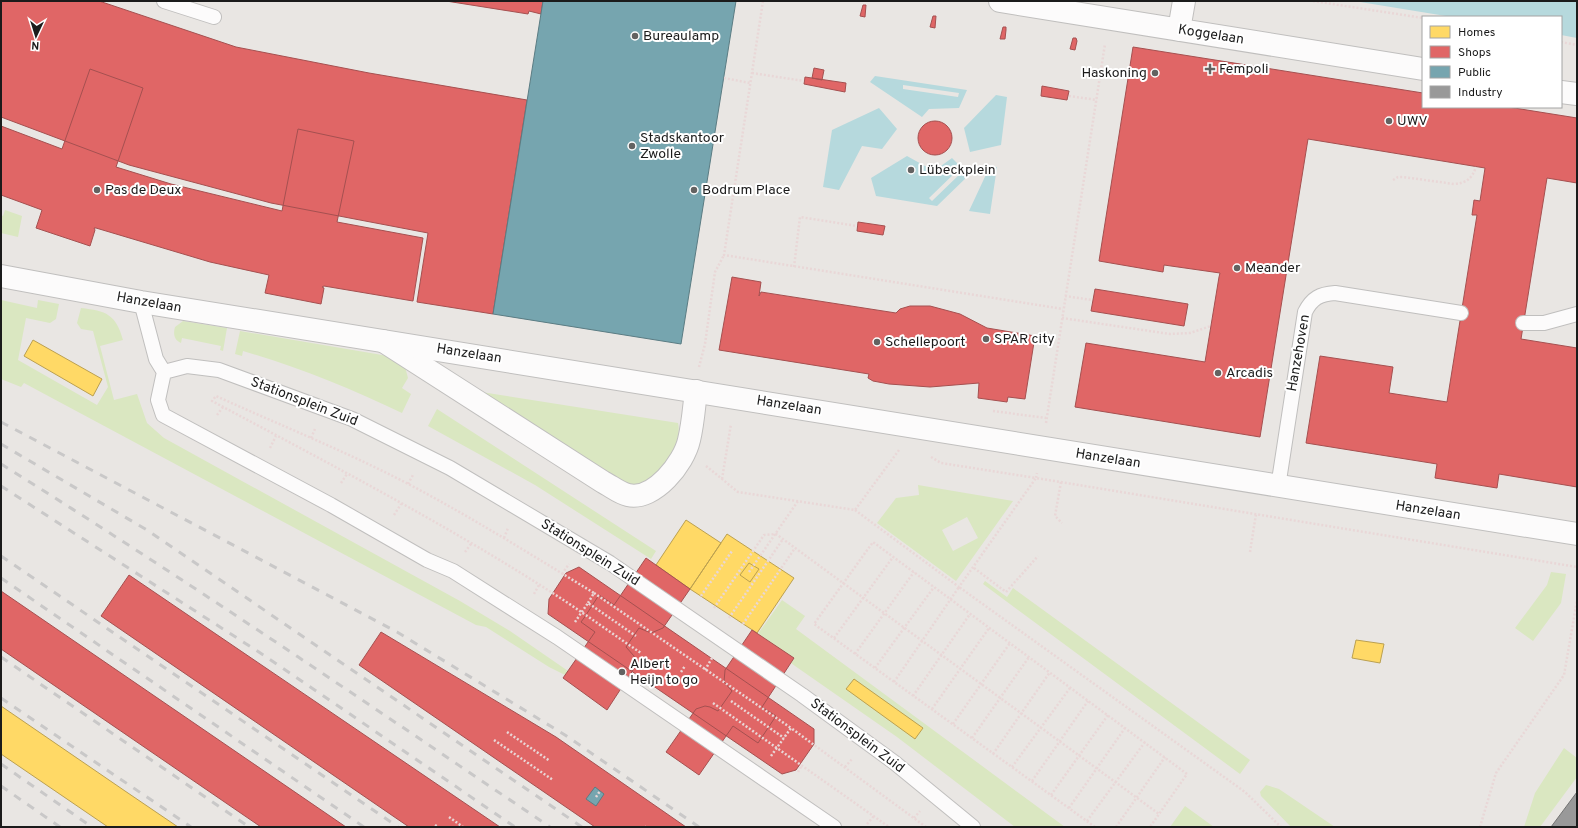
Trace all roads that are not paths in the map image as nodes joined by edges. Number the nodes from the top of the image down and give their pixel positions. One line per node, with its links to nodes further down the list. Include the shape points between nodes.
1 (164, 1): 4 (lane)
2 (1000, 1): 5 (street, Koggelaan)
3 (1184, 1): 5 (street)
4 (214, 17)
5 (1178, 30): 6 (street, Koggelaan)
6 (1422, 69)
7 (1562, 92): 8 (street)
8 (1577, 94)
9 (1, 276): 10 (street, Hanzelaan)
10 (141, 302): 14 (street, Hanzelaan); 15 (lane, via 156,359)
11 (1461, 313): 17 (lane, Hanzehoven, via 1335,293 1316,297 1305,312)
12 (1577, 314): 13 (lane, via 1544,323)
13 (1523, 323)
14 (383, 341): 16 (street, Hanzelaan); 16 (street, via 603,482 628,495 646,493 660,484 683,455 689,441)
15 (164, 372): 19 (lane, via 158,400 163,415 332,505 427,560 453,571 557,637); 20 (lane, Stationsplein Zuid, via 187,366 219,370 352,420 450,468 610,563 802,695 894,763)
16 (696, 391): 17 (street, Hanzelaan)
17 (1278, 487): 18 (street, Hanzelaan)
18 (1577, 534)
19 (834, 827)
20 (973, 827)

